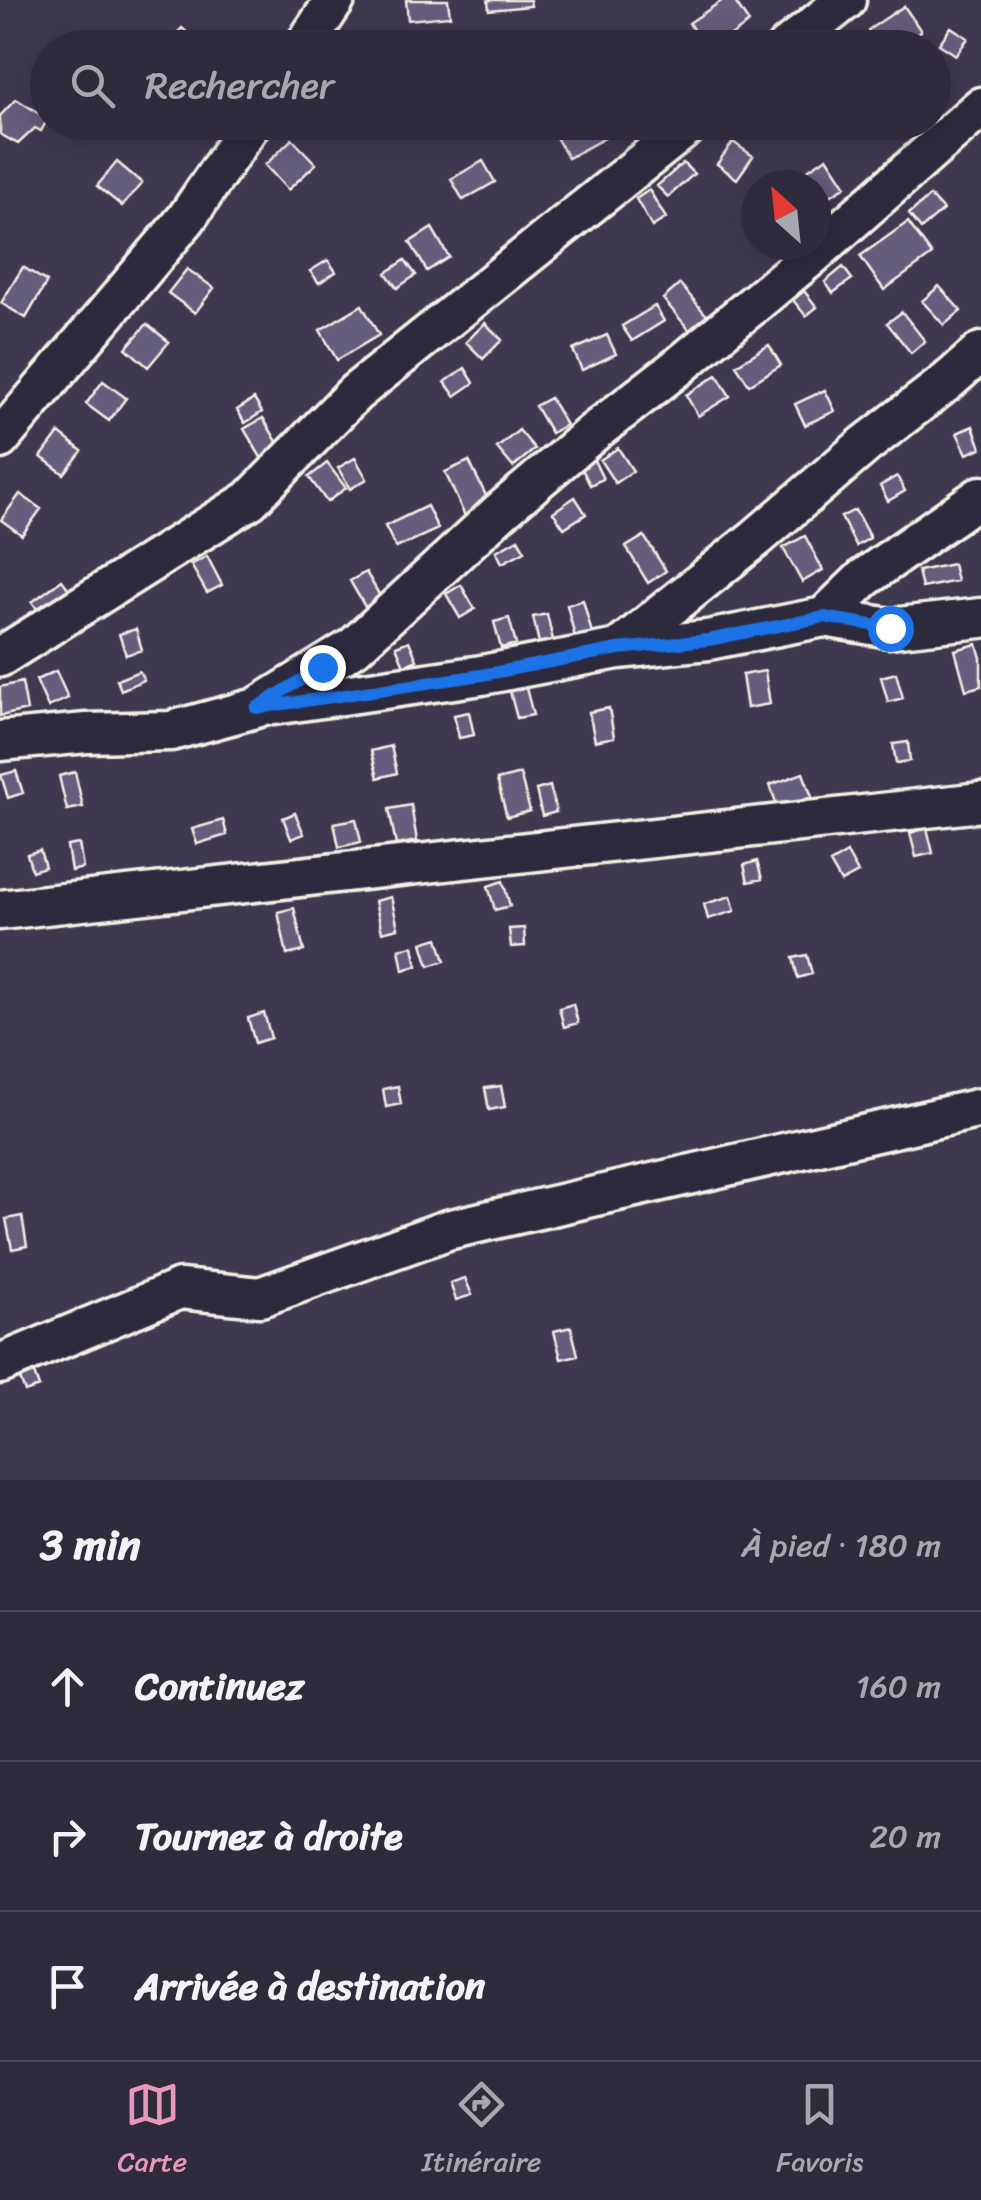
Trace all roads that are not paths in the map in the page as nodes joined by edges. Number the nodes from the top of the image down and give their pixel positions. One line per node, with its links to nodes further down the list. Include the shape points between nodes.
1 (335, 0): 3 (street)
2 (846, 0): 4 (street)
3 (315, 30)
4 (808, 30)
5 (981, 107): 6 (street)
6 (951, 133)
7 (240, 140): 11 (street, via 186,220)
8 (671, 140): 16 (street, via 355,393 250,500)
9 (943, 140): 17 (street, via 501,511 354,647)
10 (981, 352): 15 (street)
11 (0, 439)
12 (981, 496): 13 (street, via 864,578)
13 (824, 617): 14 (street, via 890,628); 15 (street)
14 (981, 618)
15 (618, 649): 17 (street)
16 (0, 658)
17 (256, 708): 18 (street, via 172,731)
18 (0, 741)
19 (981, 802): 20 (street)
20 (0, 910)
21 (981, 1108): 22 (street, via 447,1230 260,1298 180,1289)
22 (0, 1364)

